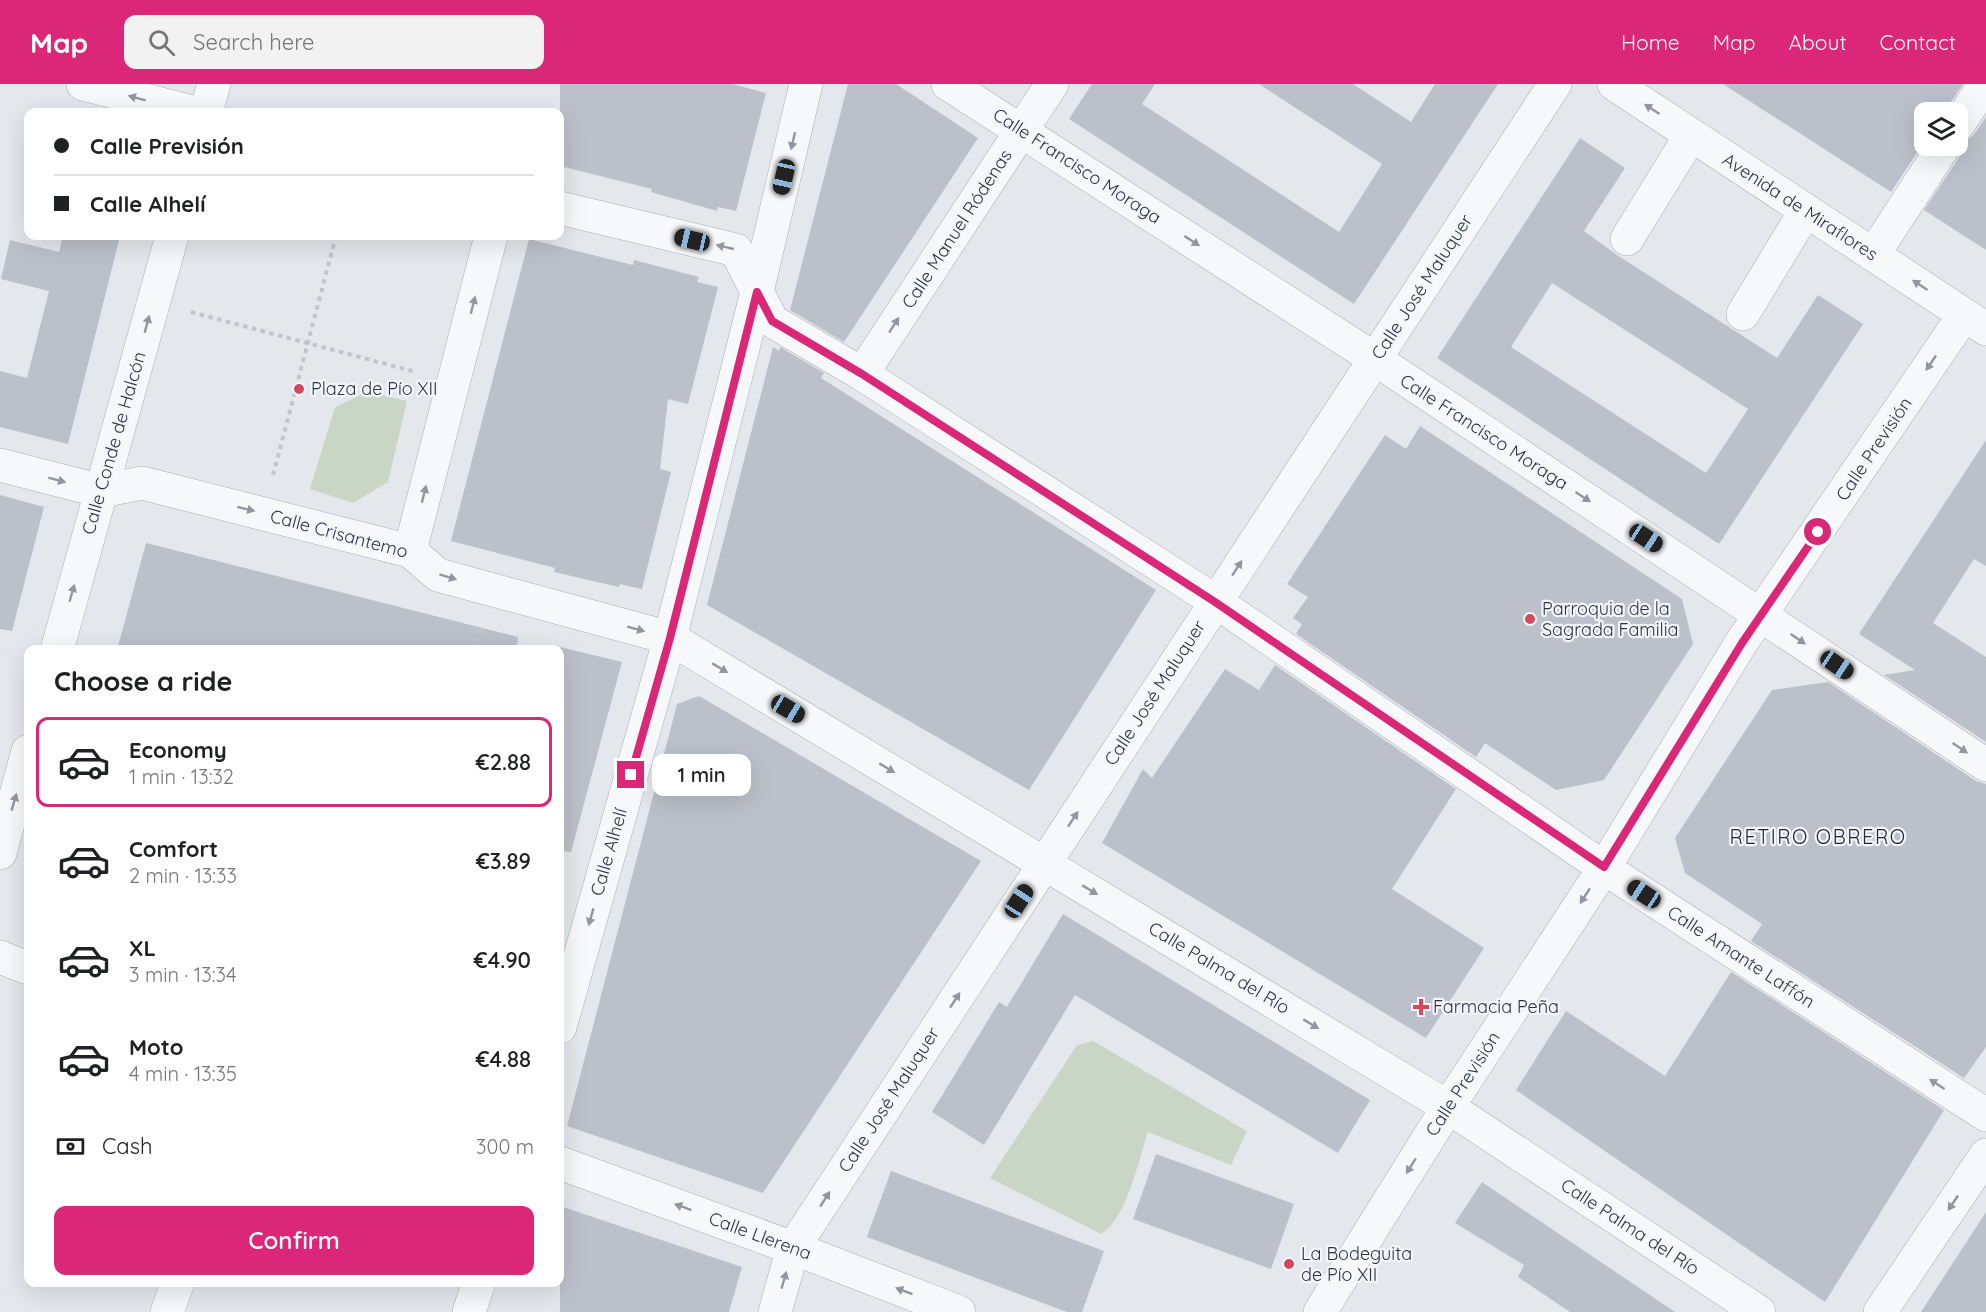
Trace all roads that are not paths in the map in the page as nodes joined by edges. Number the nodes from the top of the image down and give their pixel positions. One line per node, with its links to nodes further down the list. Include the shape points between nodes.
1 (83, 84): 9 (street, one-way to 1)
2 (214, 84): 10 (street)
3 (806, 84): 21 (street, Calle Alhelí, one-way to 21)
4 (948, 84): 12 (street, Calle Francisco Moraga)
5 (1052, 84): 12 (street, Calle Manuel Ródenas)
6 (1555, 84): 24 (street, Calle José Maluquer)
7 (1614, 84): 13 (street, Avenida de Miraflores, one-way to 7)
8 (1985, 84): 11 (street)
9 (176, 108)
10 (207, 108)
11 (1968, 110)
12 (1022, 130): 24 (street, Calle Francisco Moraga, one-way to 24); 25 (street, Calle Manuel Ródenas, one-way to 12)
13 (1691, 135): 16 (street, Avenida de Miraflores); 17 (street)
14 (1937, 156): 20 (street)
15 (564, 209): 21 (street, Calle Amante Laffón, one-way to 15, via 736,250)
16 (1806, 210): 20 (street, Avenida de Miraflores); 22 (street)
17 (1627, 239)
18 (171, 240): 27 (street, Calle Conde de Halcón, one-way to 18)
19 (490, 240): 28 (street, one-way to 19)
20 (1873, 255): 23 (street, Avenida de Miraflores, one-way to 20)
21 (757, 292): 25 (street, Calle Amante Laffón, via 772,321); 31 (street, Calle Alhelí)
22 (1743, 314)
23 (1975, 322): 30 (street, Calle Previsión, one-way to 30)
24 (1374, 359): 29 (street, Calle José Maluquer, one-way to 24); 30 (street, Calle Francisco Moraga, one-way to 30)
25 (862, 374): 29 (street, Calle Amante Laffón)
26 (0, 465): 27 (street, Calle Crisantemo, one-way to 27)
27 (101, 491): 28 (street, Calle Crisantemo, one-way to 28, via 142,483); 32 (street, Calle Conde de Halcón, one-way to 27)
28 (410, 551): 31 (street, Calle Crisantemo, one-way to 31, via 438,575)
29 (1215, 602): 36 (street, Calle José Maluquer, one-way to 29); 37 (street, Calle Amante Laffón)
30 (1762, 615): 33 (street, Calle Francisco Moraga, one-way to 33); 37 (street, Calle Previsión)
31 (670, 638): 36 (street, Calle Palma del Río, one-way to 36); 40 (street, Calle Alhelí, one-way to 40)
32 (58, 645)
33 (1986, 765)
34 (24, 766): 35 (street, one-way to 34)
35 (0, 853)
36 (1044, 862): 41 (street, Calle Palma del Río, one-way to 41); 45 (street, Calle José Maluquer, one-way to 36)
37 (1604, 867): 41 (street, Calle Previsión, one-way to 41); 42 (street, Calle Amante Laffón, one-way to 37)
38 (0, 957): 39 (street)
39 (24, 966)
40 (564, 1013)
41 (1448, 1107): 52 (street, Calle Previsión, one-way to 52); 53 (street, Calle Palma del Río)
42 (1986, 1115)
43 (1986, 1155): 54 (street, one-way to 54)
44 (564, 1164): 45 (street, Calle Llerena, one-way to 44)
45 (793, 1248): 50 (street, Calle José Maluquer, one-way to 45); 51 (street, Calle Llerena, one-way to 45)
46 (176, 1287): 48 (street)
47 (477, 1287): 49 (street)
48 (167, 1312)
49 (469, 1312)
50 (775, 1312)
51 (959, 1312)
52 (1320, 1312)
53 (1759, 1312)
54 (1880, 1312)

